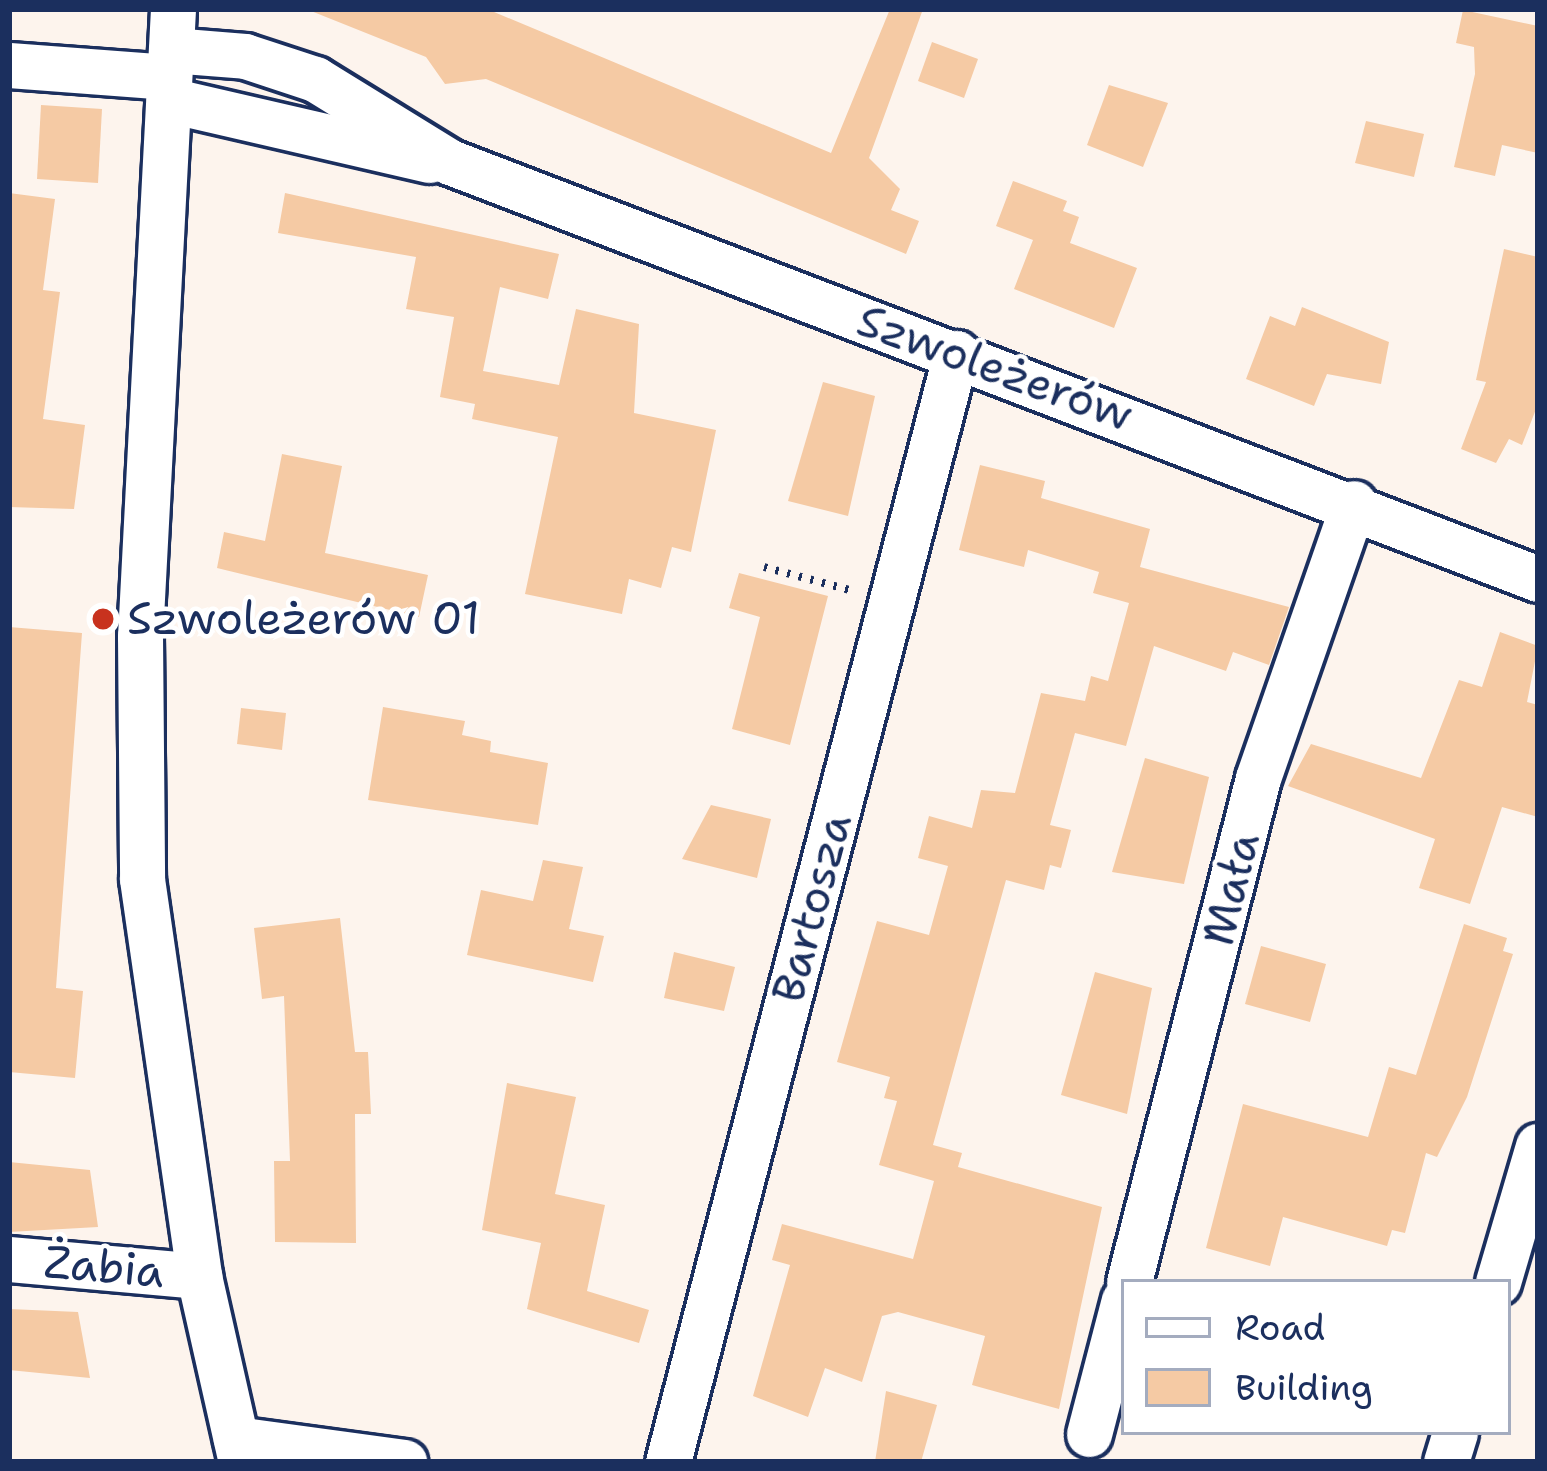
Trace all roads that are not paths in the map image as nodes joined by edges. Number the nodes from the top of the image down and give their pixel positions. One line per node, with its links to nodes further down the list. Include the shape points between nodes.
1 (171, 59): 2 (street, Szwoleżerów, via 101,72); 3 (street, Szwoleżerów); 8 (street, via 138,753 153,998)
2 (9, 65)
3 (956, 353): 4 (street, Szwoleżerów); 15 (street, Bartosza)
4 (1354, 503): 5 (street, Szwoleżerów); 9 (street, Mała, via 1258,778)
5 (1538, 579)
6 (1538, 1146): 10 (street)
7 (9, 1259): 8 (street, Żabia)
8 (199, 1276): 13 (street)
9 (1130, 1279)
10 (1511, 1286)
11 (1121, 1311): 12 (street)
12 (1089, 1434)
13 (239, 1451): 14 (street)
14 (404, 1462)
15 (668, 1462)

